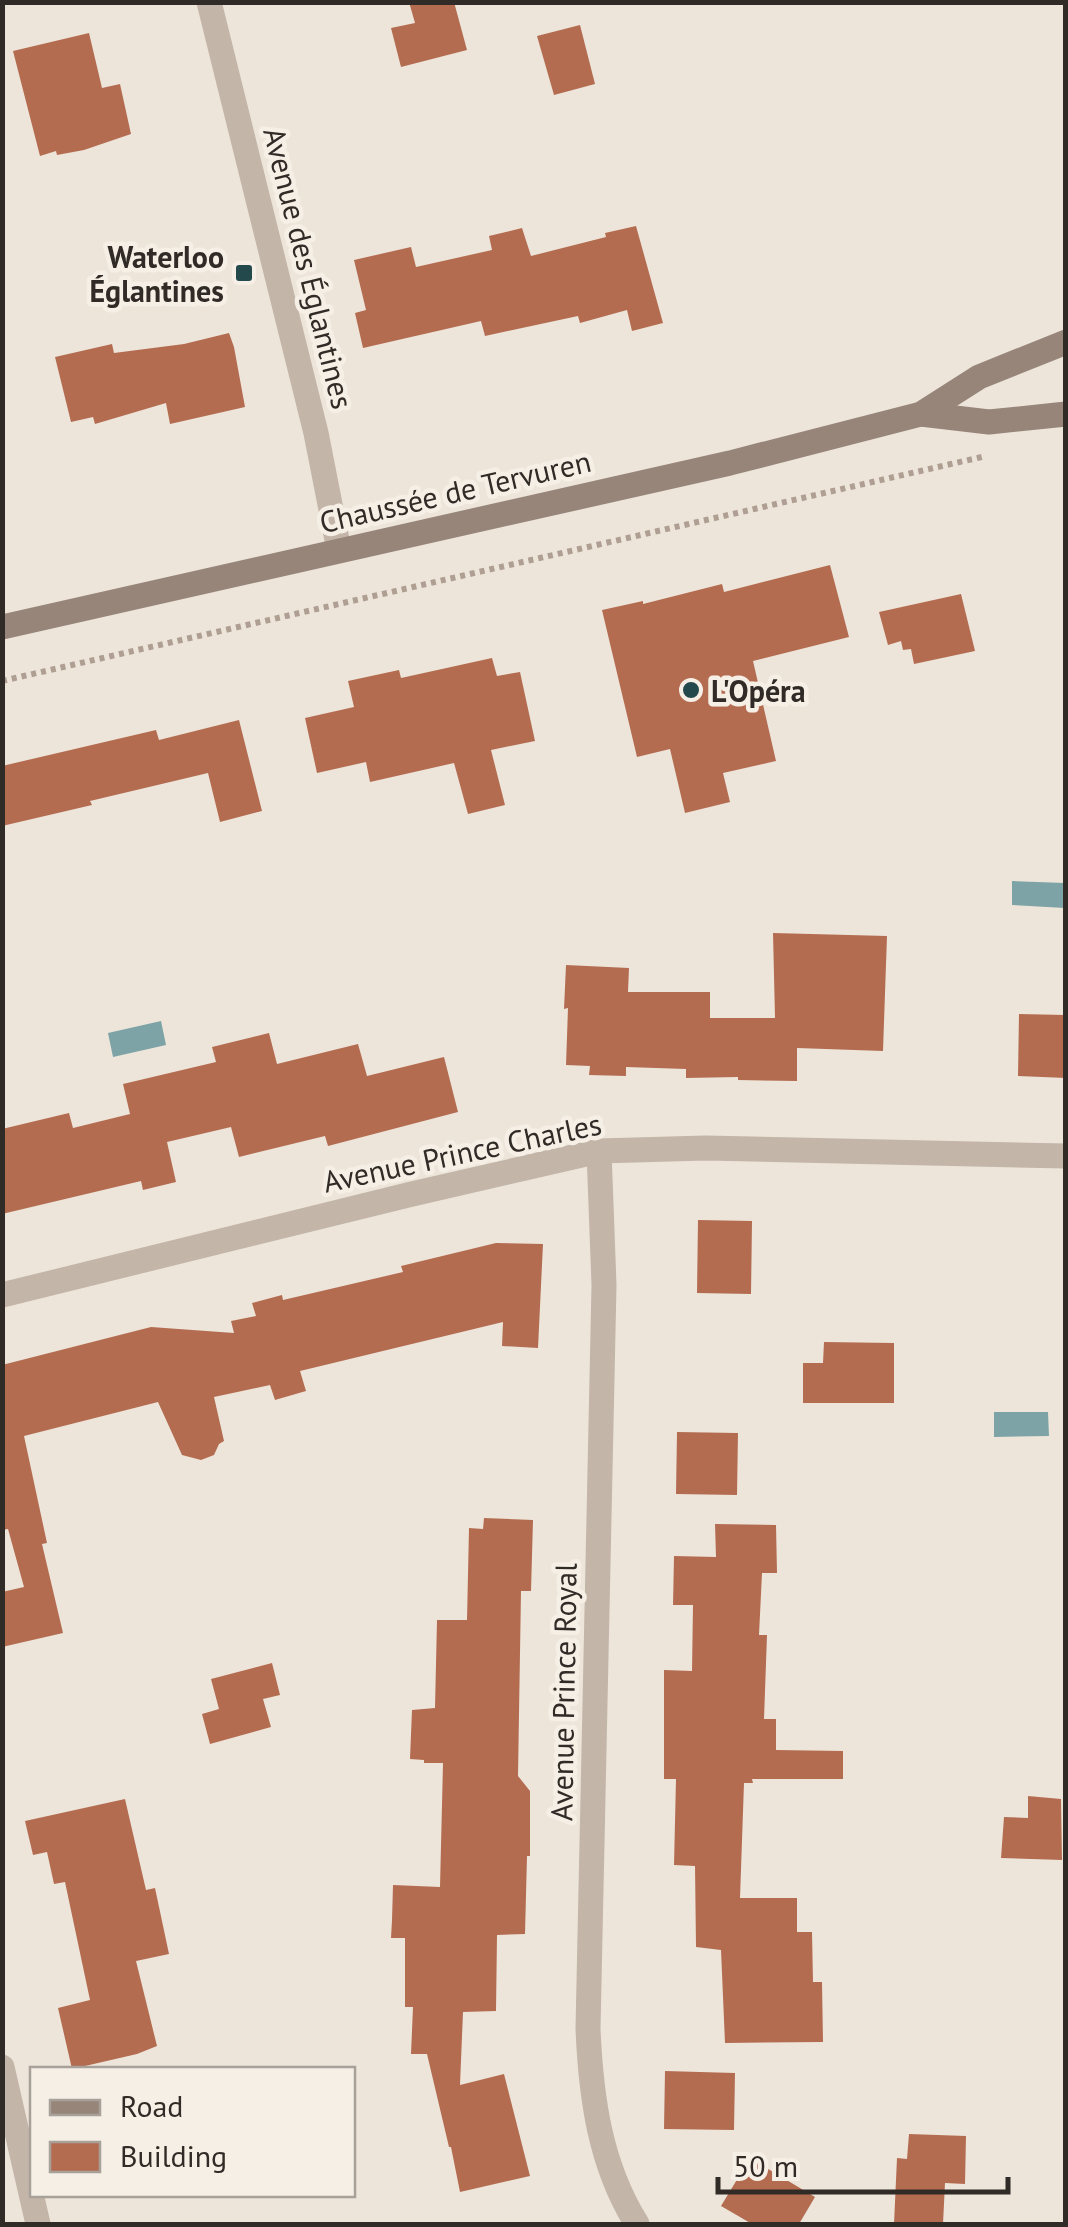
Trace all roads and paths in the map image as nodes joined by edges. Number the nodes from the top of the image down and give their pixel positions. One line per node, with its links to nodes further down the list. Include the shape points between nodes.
1 (209, 2): 6 (street, Avenue des Églantines)
2 (1066, 342): 3 (main road, Chaussée de Tervuren, via 979,377)
3 (921, 414): 4 (main road, Chaussée de Tervuren, via 990,422); 6 (main road, Chaussée de Tervuren)
4 (1066, 414)
5 (988, 455): 8 (path)
6 (339, 550): 7 (main road, Chaussée de Tervuren)
7 (2, 627)
8 (2, 681)
9 (599, 1151): 10 (street, Avenue Prince Charles); 11 (street, Avenue Prince Charles); 16 (street, Avenue Prince Royal, via 604,1285 590,2061 607,2162)
10 (1066, 1156)
11 (2, 1295)
12 (2, 2067): 13 (street)
13 (30, 2189)
14 (32, 2197): 15 (street)
15 (38, 2224)
16 (637, 2224)

